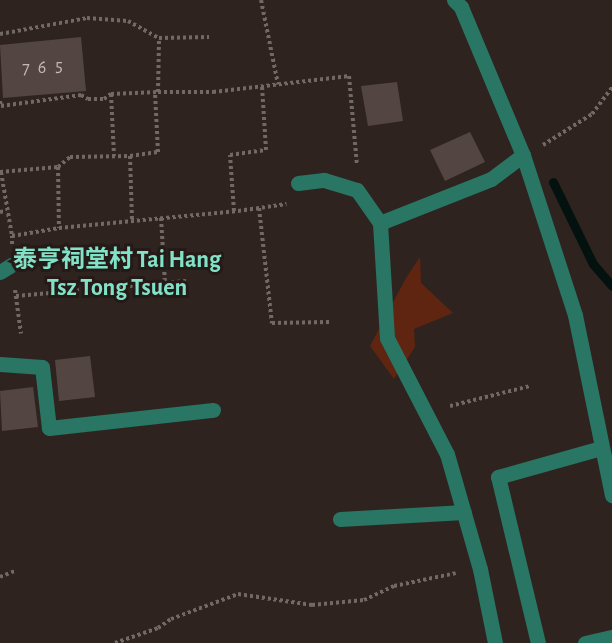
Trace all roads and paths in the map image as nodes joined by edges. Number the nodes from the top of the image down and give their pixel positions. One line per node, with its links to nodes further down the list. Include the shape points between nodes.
1 (261, 0): 6 (path)
2 (454, 0): 12 (street, via 461,8)
3 (0, 34): 5 (path, via 87,18 128,21)
4 (209, 37): 5 (path)
5 (159, 38): 9 (path)
6 (278, 84): 7 (path); 18 (path, via 349,76)
7 (262, 86): 9 (path, via 213,92); 21 (path, via 266,150 230,155)
8 (612, 87): 12 (path, via 592,114 560,137)
9 (157, 92): 10 (path); 14 (path, via 158,152)
10 (111, 94): 11 (path, via 104,99 81,95 1,106); 13 (path)
11 (0, 101)
12 (523, 155): 25 (street, via 491,179); 38 (street, via 575,315)
13 (114, 156): 14 (path); 15 (path, via 70,157)
14 (130, 156): 24 (path)
15 (58, 167): 16 (path); 26 (path)
16 (0, 172): 20 (path)
17 (298, 183): 18 (street, via 324,180); 19 (path, via 305,201)
18 (357, 190): 25 (street)
19 (259, 208): 21 (path); 32 (path, via 272,323)
20 (6, 211): 22 (path); 27 (path)
21 (234, 211): 23 (path)
22 (0, 212)
23 (161, 218): 24 (path); 30 (path)
24 (132, 220): 26 (path)
25 (380, 223): 37 (street, via 387,338)
26 (59, 228): 27 (path)
27 (12, 236): 28 (path)
28 (6, 268): 31 (path)
29 (186, 281): 30 (path)
30 (165, 283): 31 (path)
31 (16, 296): 33 (path)
32 (330, 322)
33 (21, 334)
34 (0, 364): 36 (street, via 42,368 49,428)
35 (530, 386): 37 (path)
36 (213, 410)
37 (426, 413): 40 (street, via 447,454)
38 (601, 448): 39 (street); 48 (street, via 498,477)
39 (612, 495)
40 (464, 512): 41 (street); 42 (street)
41 (340, 519)
42 (480, 569): 46 (path, via 394,586 364,600 312,605 238,594); 47 (street)
43 (15, 571): 44 (path)
44 (0, 577)
45 (612, 637): 49 (street)
46 (116, 643)
47 (495, 643)
48 (538, 643)
49 (585, 643)

